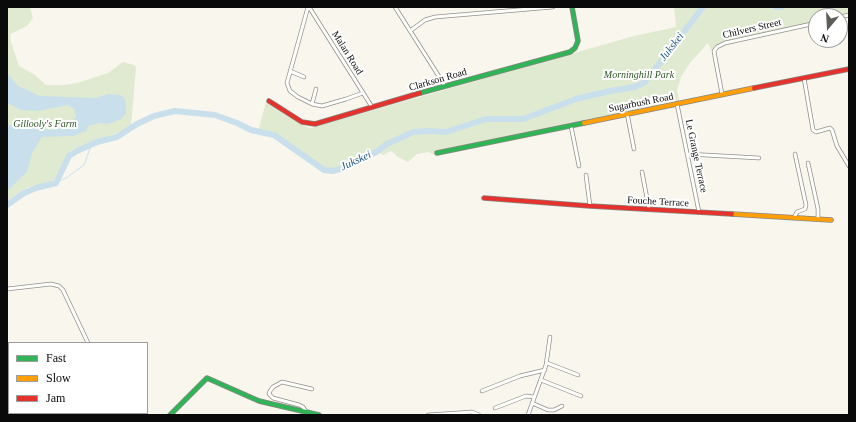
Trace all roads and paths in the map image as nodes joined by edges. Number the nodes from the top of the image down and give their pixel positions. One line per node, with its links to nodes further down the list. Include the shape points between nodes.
1 (309, 7): 8 (street); 13 (street, Malan Road)
2 (395, 7): 6 (street)
3 (553, 7): 6 (street, via 435,17 425,20)
4 (572, 7): 11 (street, Clarkson Road, via 578,41 573,50)
5 (808, 25): 14 (street, Chilvers Street, via 717,47 714,51)
6 (410, 31): 11 (street)
7 (849, 68): 10 (street, Sugarbush Road)
8 (290, 71): 9 (street); 16 (street, via 287,83 290,91)
9 (304, 77)
10 (804, 78): 14 (street, Sugarbush Road); 28 (street, via 814,131 832,129 837,146)
11 (445, 86): 18 (street, Clarkson Road)
12 (316, 89): 16 (street)
13 (363, 93): 16 (street, via 322,106); 18 (street, Malan Road)
14 (722, 94): 17 (street, Sugarbush Road)
15 (269, 101): 18 (street, Clarkson Road, via 309,124)
16 (312, 104)
17 (677, 104): 19 (street, Sugarbush Road); 23 (street, Le Grange Terrace)
18 (372, 107)
19 (627, 114): 20 (street, Sugarbush Road); 21 (street)
20 (571, 126): 22 (street, Sugarbush Road); 27 (street)
21 (634, 149)
22 (437, 153)
23 (687, 154): 25 (street); 34 (street, Le Grange Terrace)
24 (795, 154): 35 (street, via 806,205)
25 (760, 158)
26 (808, 163): 36 (street)
27 (579, 166)
28 (849, 166)
29 (642, 172): 33 (street)
30 (586, 175): 32 (street)
31 (484, 198): 32 (street, Fouche Terrace)
32 (590, 206): 33 (street, Fouche Terrace)
33 (649, 209): 34 (street, Fouche Terrace)
34 (699, 212): 35 (street, Fouche Terrace)
35 (794, 218): 36 (street, Fouche Terrace)
36 (818, 220): 37 (street, Fouche Terrace)
37 (832, 220)
38 (7, 289): 40 (street, via 51,284 60,286)
39 (550, 337): 41 (street)
40 (88, 342)
41 (547, 363): 42 (street); 43 (street)
42 (545, 370): 44 (street); 46 (street, via 520,376)
43 (578, 375)
44 (541, 380): 47 (street); 48 (street)
45 (312, 389): 52 (street, via 282,382 270,391 270,396 299,405)
46 (482, 391)
47 (581, 396)
48 (534, 397): 49 (street); 51 (street, via 523,397)
49 (532, 403): 50 (street, via 550,410); 57 (street)
50 (562, 406)
51 (495, 408)
52 (307, 413): 53 (street, via 259,401 207,378); 54 (street)
53 (170, 415)
54 (319, 415)
55 (428, 415): 56 (street, via 472,412)
56 (479, 415)
57 (528, 415)

